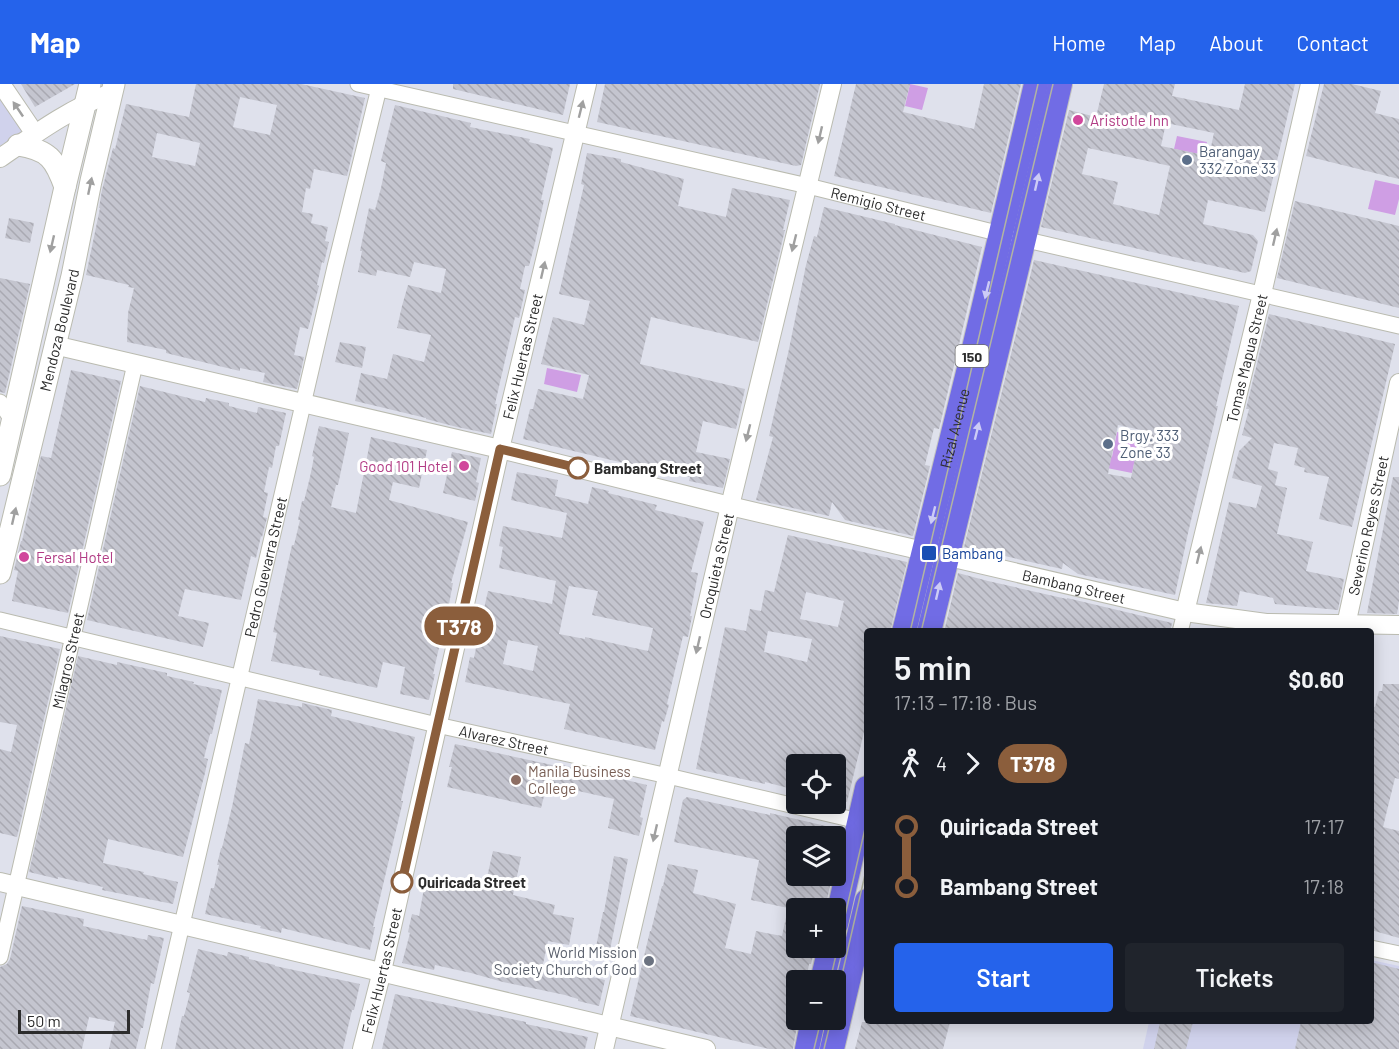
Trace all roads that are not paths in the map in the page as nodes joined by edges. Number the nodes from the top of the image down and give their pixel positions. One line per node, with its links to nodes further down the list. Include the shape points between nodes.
1 (1, 84): 13 (street, one-way to 1)
2 (90, 84): 11 (main road, Mendoza Boulevard)
3 (358, 84): 9 (street, Remigio Street)
4 (587, 84): 12 (street, Felix Huertas Street, one-way to 4)
5 (832, 84): 15 (street, Oroquieta Street, one-way to 15)
6 (1036, 84): 17 (main road, Rizal Avenue / 150)
7 (1060, 84): 17 (main road, Rizal Avenue / 150, one-way to 7)
8 (1310, 84): 18 (street, Tomas Mapua Street, one-way to 8)
9 (380, 86): 12 (street, Remigio Street); 24 (street, Pedro Guevarra Street)
10 (112, 88): 11 (street); 20 (main road, Mendoza Boulevard, one-way to 10)
11 (84, 105): 13 (street); 16 (main road, Mendoza Boulevard)
12 (575, 134): 15 (street, Remigio Street); 26 (street, Felix Huertas Street, one-way to 12)
13 (26, 140): 14 (street); 16 (main road, via 51,158)
14 (0, 158)
15 (808, 186): 17 (street, Remigio Street); 28 (street, Oroquieta Street, one-way to 28)
16 (65, 187): 25 (main road, Mendoza Boulevard, one-way to 25)
17 (1013, 236): 18 (street, Remigio Street); 29 (main road, Rizal Avenue / 150)
18 (1262, 294): 19 (street, Remigio Street); 31 (street, Tomas Mapua Street, one-way to 18)
19 (1399, 326)
20 (54, 345): 21 (street, Bambang Street); 30 (main road, Mendoza Boulevard, one-way to 20)
21 (135, 364): 24 (street, Bambang Street); 38 (street, Milagros Street)
22 (1399, 383): 37 (street, Severino Reyes Street)
23 (0, 402): 25 (street)
24 (304, 403): 26 (street, Bambang Street); 39 (street, Pedro Guevarra Street)
25 (12, 420): 27 (main road, Mendoza Boulevard)
26 (500, 449): 28 (street, Bambang Street); 40 (street, Felix Huertas Street)
27 (0, 475)
28 (730, 506): 29 (street, Bambang Street); 41 (street, Oroquieta Street, one-way to 41)
29 (935, 553): 31 (street, Bambang Street); 34 (main road, Rizal Avenue / 150); 35 (main road, Rizal Avenue / 150, one-way to 29)
30 (0, 573)
31 (1185, 612): 36 (street, Tomas Mapua Street); 37 (street, Bambang Street)
32 (0, 620): 38 (street, Alvarez Street)
33 (1399, 625): 37 (street, Bambang Street)
34 (905, 628)
35 (929, 628)
36 (1181, 628)
37 (1345, 628)
38 (73, 637): 39 (street, Alvarez Street); 43 (street, Milagros Street)
39 (240, 677): 40 (street, Alvarez Street); 46 (street, Pedro Guevarra Street)
40 (437, 725): 41 (street, Alvarez Street); 50 (street, Felix Huertas Street)
41 (668, 776): 42 (street, Alvarez Street); 51 (street, Oroquieta Street, one-way to 51)
42 (863, 822): 44 (main road)
43 (8, 884): 46 (street); 49 (street, Milagros Street)
44 (843, 898)
45 (864, 913): 53 (main road)
46 (182, 925): 50 (street); 54 (street, Pedro Guevarra Street)
47 (1374, 949): 48 (street)
48 (1399, 954)
49 (0, 957)
50 (382, 971): 51 (street); 55 (street, Felix Huertas Street)
51 (610, 1026): 56 (street, Oroquieta Street); 57 (street)
52 (811, 1032): 53 (main road)
53 (833, 1040)
54 (153, 1049)
55 (362, 1049)
56 (604, 1049)
57 (706, 1049)

